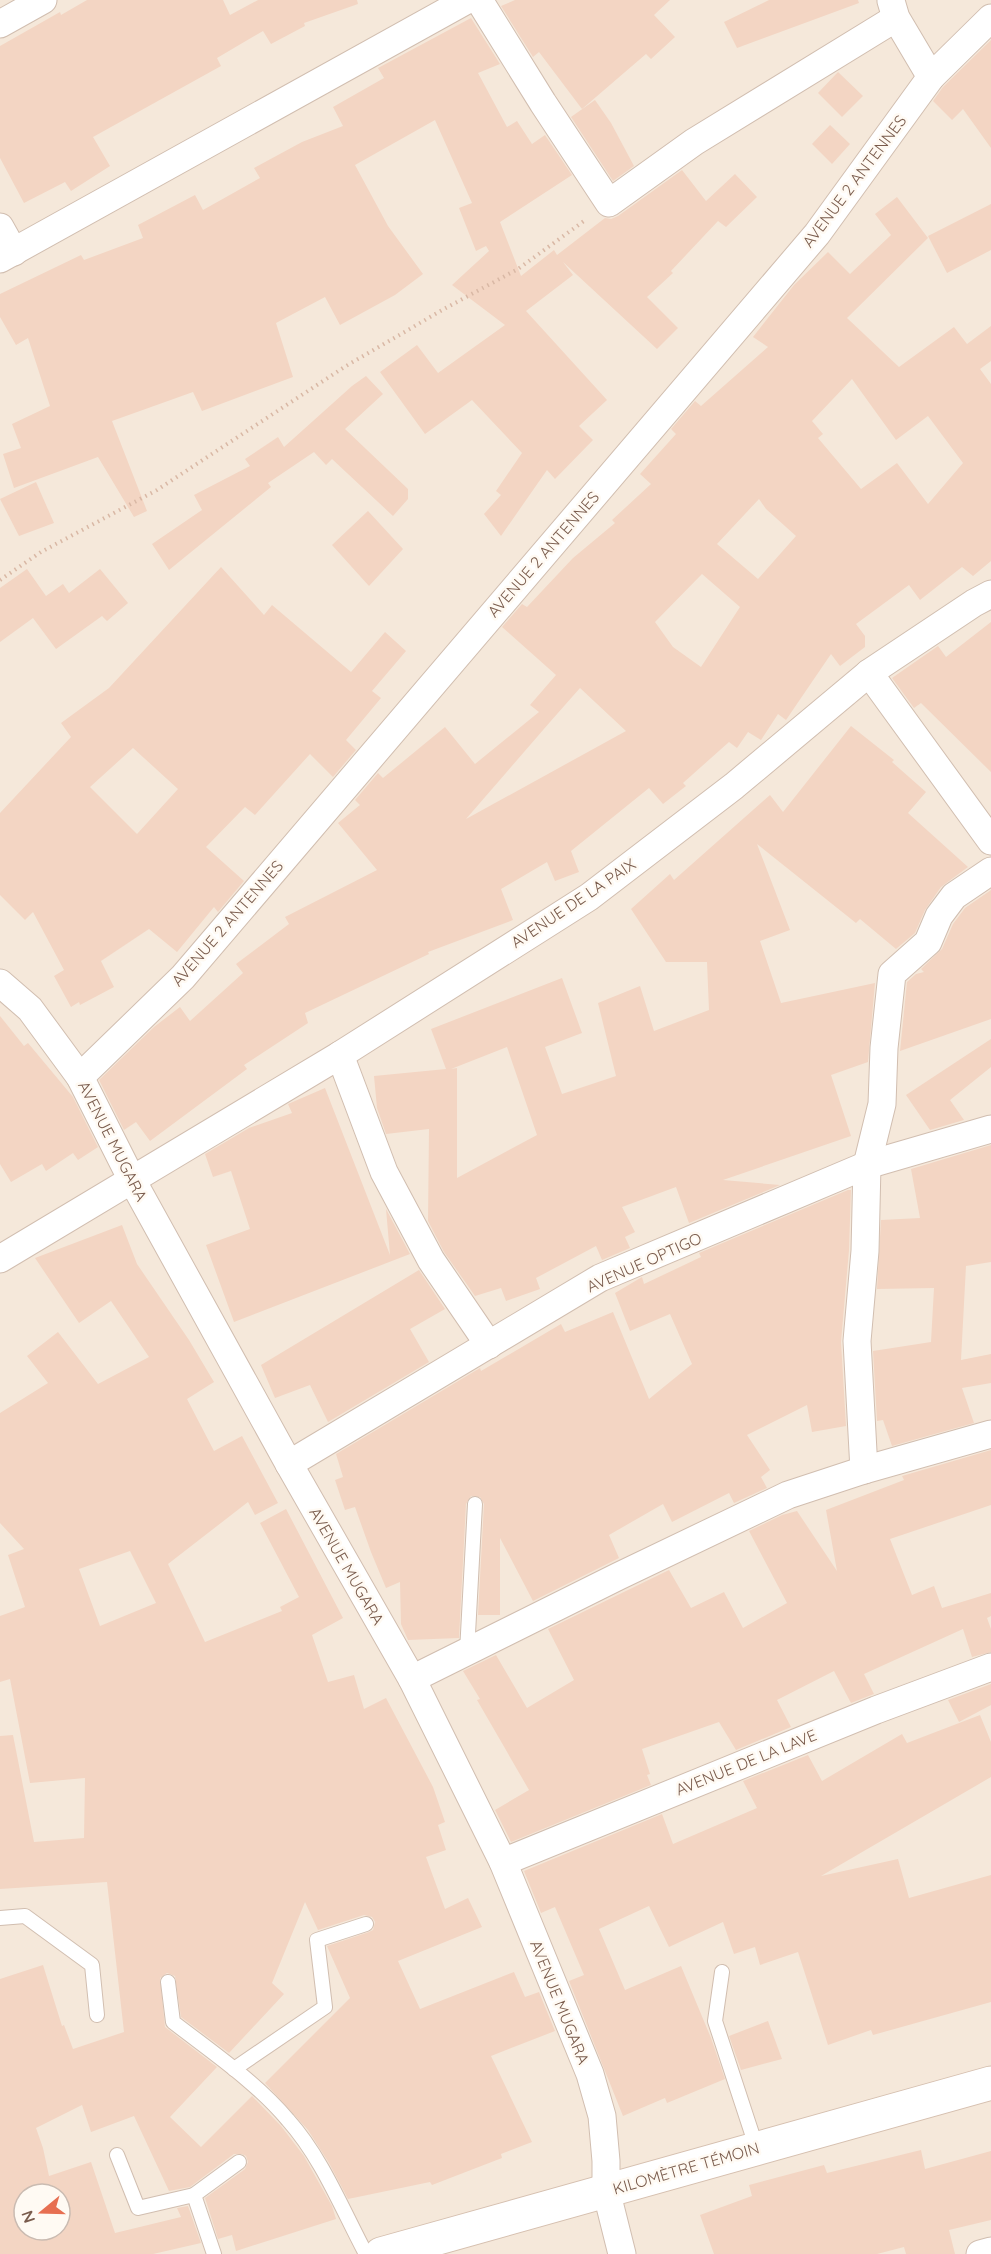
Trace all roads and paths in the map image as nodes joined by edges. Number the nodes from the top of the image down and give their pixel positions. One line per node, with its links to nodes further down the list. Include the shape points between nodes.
1 (43, 0): 6 (street)
2 (467, 0): 10 (street)
3 (479, 0): 8 (street)
4 (893, 9): 7 (street); 8 (street)
5 (991, 18): 7 (street, AVENUE 2 ANTENNES)
6 (0, 24)
7 (931, 77): 18 (street, AVENUE 2 ANTENNES, via 817,234 720,348 183,977)
8 (609, 203): 11 (path, via 518,269 346,366 157,490 41,552)
9 (0, 227): 10 (street)
10 (7, 255)
11 (0, 580)
12 (991, 594): 13 (street, AVENUE DE LA PAIX)
13 (869, 673): 14 (street); 17 (street, AVENUE DE LA PAIX, via 734,786 589,897)
14 (991, 841)
15 (991, 871): 20 (street, via 954,896 939,916 928,942 892,974 882,1104)
16 (0, 983): 18 (street, AVENUE MUGARA, via 30,1009)
17 (340, 1055): 21 (street, AVENUE DE LA PAIX); 23 (street, via 384,1172 430,1260)
18 (80, 1077): 21 (street, AVENUE MUGARA)
19 (991, 1129): 20 (street, AVENUE OPTIGO)
20 (867, 1165): 23 (street, AVENUE OPTIGO, via 600,1278); 26 (street, via 857,1341)
21 (132, 1180): 22 (street, AVENUE DE LA PAIX); 25 (street, AVENUE MUGARA)
22 (0, 1259)
23 (489, 1345): 25 (street, AVENUE OPTIGO)
24 (991, 1434): 26 (street)
25 (290, 1464): 30 (street, AVENUE MUGARA)
26 (864, 1470): 28 (street, via 788,1495)
27 (475, 1504): 28 (lane)
28 (467, 1652): 30 (street)
29 (991, 1667): 31 (street, AVENUE DE LA LAVE)
30 (412, 1679): 31 (street, AVENUE MUGARA)
31 (503, 1862): 42 (street, AVENUE MUGARA, via 590,2074 602,2116)
32 (0, 1918): 36 (lane, via 25,1916 92,1965)
33 (366, 1924): 37 (lane, via 317,1940 325,2007)
34 (722, 1972): 39 (lane, via 715,2021)
35 (168, 1982): 37 (lane, via 173,2022)
36 (97, 2016)
37 (234, 2069): 46 (lane, via 288,2120 317,2159)
38 (991, 2083): 39 (main road, KILOMÈTRE TÉMOIN)
39 (757, 2149): 42 (main road, KILOMÈTRE TÉMOIN)
40 (117, 2155): 43 (lane, via 138,2208)
41 (239, 2162): 43 (lane)
42 (606, 2190): 47 (main road, KILOMÈTRE TÉMOIN); 48 (street, AVENUE MUGARA)
43 (194, 2195): 45 (lane)
44 (991, 2251): 49 (street)
45 (214, 2254)
46 (366, 2254)
47 (381, 2254)
48 (622, 2254)
49 (980, 2254)

